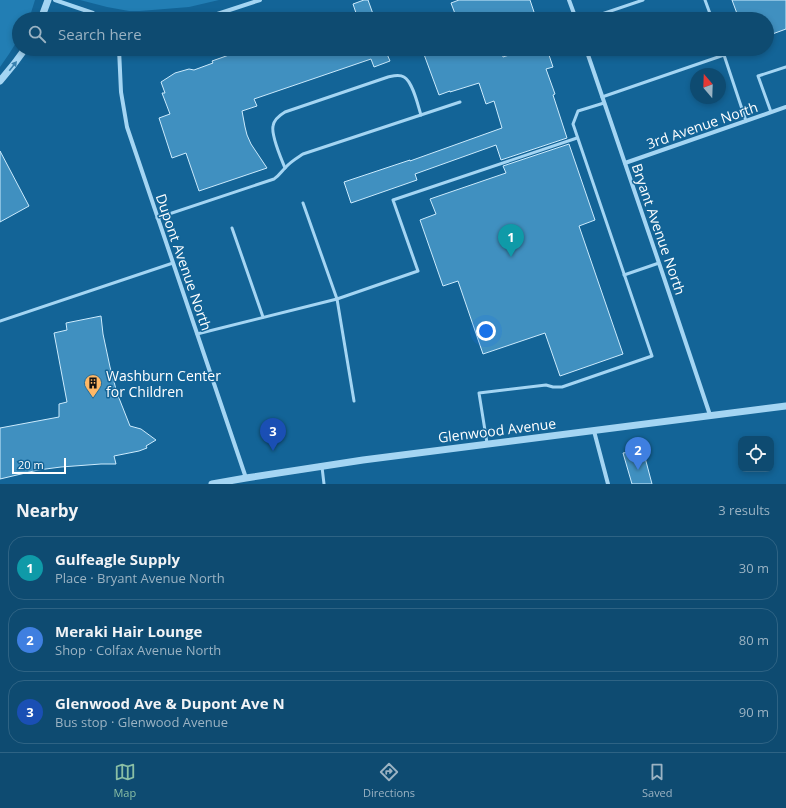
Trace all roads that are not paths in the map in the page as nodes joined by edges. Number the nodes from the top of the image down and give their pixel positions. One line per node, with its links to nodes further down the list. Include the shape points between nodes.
1 (48, 0): 7 (street)
2 (54, 0): 8 (street)
3 (260, 0): 9 (street)
4 (569, 0): 10 (street)
5 (643, 0): 11 (lane)
6 (705, 0): 12 (lane)
7 (44, 12)
8 (90, 12)
9 (223, 12)
10 (573, 12)
11 (608, 12)
12 (709, 12)
13 (20, 56): 19 (street, one-way to 13)
14 (119, 56): 31 (street, Dupont Avenue North, via 121,92 127,127)
15 (588, 56): 20 (street, Bryant Avenue North)
16 (721, 56): 20 (lane)
17 (724, 56): 26 (lane)
18 (786, 67): 24 (lane, via 758,76)
19 (0, 81)
20 (602, 97): 22 (street, Bryant Avenue North)
21 (460, 102): 25 (lane)
22 (604, 103): 27 (lane, via 578,111 573,124); 28 (street, Bryant Avenue North)
23 (786, 107): 24 (street, 3rd Avenue North)
24 (771, 112): 26 (street, 3rd Avenue North)
25 (421, 115): 29 (lane, via 303,154); 29 (lane, via 409,81 396,75 285,112 273,126 274,139)
26 (746, 121): 28 (street, 3rd Avenue North)
27 (577, 138): 35 (lane); 36 (lane, via 393,200 418,271)
28 (625, 163): 34 (street, Bryant Avenue North)
29 (285, 168): 31 (lane, via 274,179)
30 (303, 203): 36 (lane)
31 (157, 218): 33 (street, Dupont Avenue North)
32 (232, 228): 37 (lane)
33 (173, 263): 38 (lane); 39 (street, Dupont Avenue North)
34 (659, 263): 35 (lane); 42 (street, Bryant Avenue North)
35 (624, 275): 44 (lane, via 652,356 562,387 546,385 479,393)
36 (337, 299): 37 (lane); 40 (lane)
37 (263, 317): 39 (lane)
38 (0, 321)
39 (197, 334): 46 (street, Dupont Avenue North)
40 (354, 401)
41 (786, 406): 42 (street, Glenwood Avenue)
42 (710, 416): 43 (street, Glenwood Avenue)
43 (594, 431): 44 (street, Glenwood Avenue); 49 (street)
44 (487, 444): 45 (street, Glenwood Avenue)
45 (322, 467): 46 (street, Glenwood Avenue); 48 (lane)
46 (246, 478): 47 (street, Glenwood Avenue)
47 (212, 484)
48 (324, 484)
49 (608, 484)

